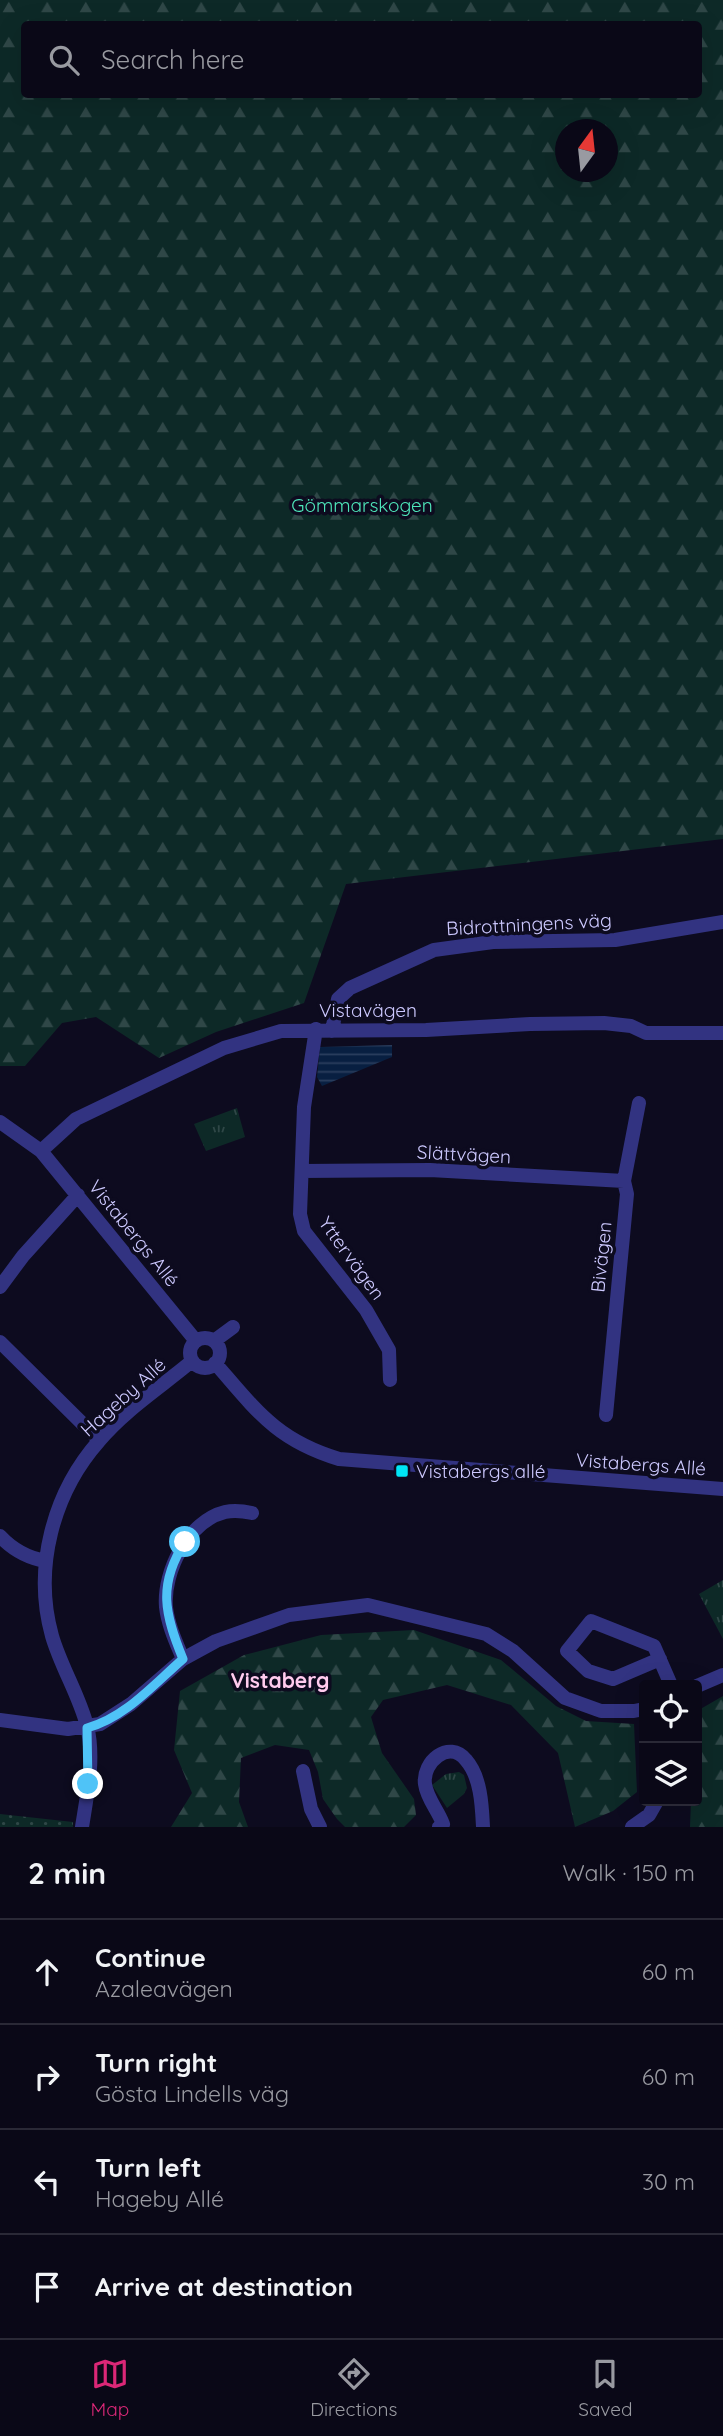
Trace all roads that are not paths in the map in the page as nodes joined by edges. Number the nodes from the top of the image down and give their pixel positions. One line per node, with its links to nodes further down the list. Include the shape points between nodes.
1 (723, 922): 3 (street, Bidrottningens väg, via 615,940 493,942 434,950 349,988 338,999)
2 (316, 1029): 3 (street, Vistavägen); 6 (street, Vistavägen, via 281,1031 225,1048); 10 (street, Yttervägen, via 304,1107)
3 (332, 1031): 4 (street, Vistavägen, via 604,1023 646,1033)
4 (723, 1033)
5 (639, 1103): 11 (street, Bivägen)
6 (100, 1107): 7 (street); 9 (street, Vistavägen, via 76,1119)
7 (110, 1119)
8 (0, 1122): 9 (street, Vistabergs Allé)
9 (41, 1151): 12 (street, Vistabergs Allé)
10 (302, 1171): 11 (street, Slättvägen, via 430,1170); 20 (street, Yttervägen, via 304,1231 372,1320 389,1350)
11 (624, 1181): 21 (street, Bivägen, via 627,1194)
12 (78, 1195): 13 (street); 15 (street, Vistabergs Allé)
13 (0, 1287)
14 (233, 1327): 16 (street)
15 (196, 1341): 16 (street); 18 (street, via 190,1352)
16 (214, 1341): 19 (street, via 220,1351)
17 (0, 1342): 22 (street)
18 (192, 1361): 19 (street, via 205,1368); 22 (street, Hageby Allé)
19 (215, 1363): 23 (street, Vistabergs Allé, via 272,1427 339,1459)
20 (390, 1380)
21 (606, 1415)
22 (99, 1440): 26 (street, Hageby Allé, via 61,1502)
23 (723, 1489)
24 (252, 1513): 27 (street, via 223,1513 210,1520 177,1555 169,1573 166,1609)
25 (0, 1536): 26 (street, via 21,1553)
26 (46, 1561): 34 (street, Hageby Allé, via 51,1631)
27 (183, 1659): 32 (street, via 216,1641 289,1615 368,1605 486,1634 513,1651 565,1698 601,1711); 34 (street, via 115,1716)
28 (660, 1659): 28 (street, via 654,1646 591,1621 567,1651 588,1671 613,1679); 30 (street)
29 (723, 1675): 31 (street)
30 (669, 1680)
31 (702, 1684)
32 (639, 1710)
33 (0, 1720): 34 (street)
34 (87, 1728): 39 (street, Hageby Allé, via 88,1784)
35 (303, 1771): 40 (street)
36 (654, 1806): 42 (street)
37 (656, 1806): 43 (street)
38 (443, 1826): 41 (street, via 426,1791 425,1774 436,1758 456,1752 472,1769)
39 (82, 1827)
40 (320, 1827)
41 (483, 1827)
42 (632, 1827)
43 (654, 1827)

